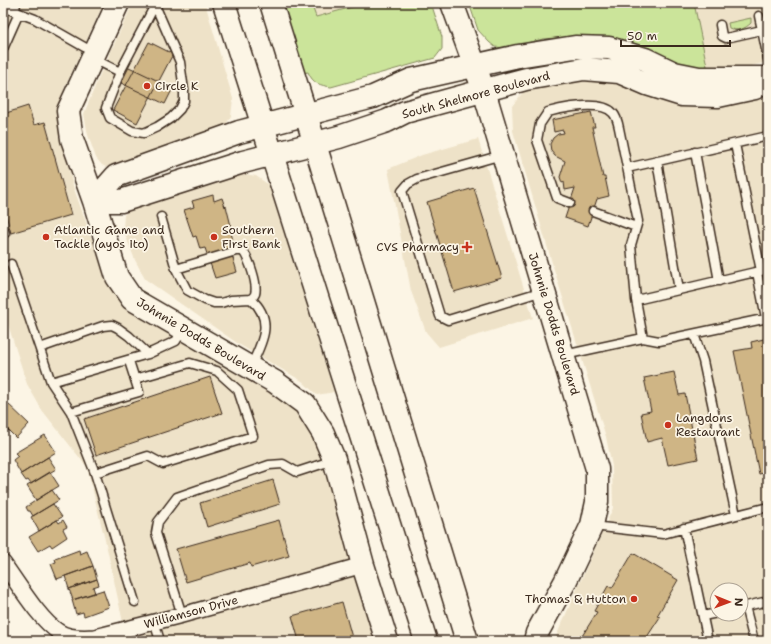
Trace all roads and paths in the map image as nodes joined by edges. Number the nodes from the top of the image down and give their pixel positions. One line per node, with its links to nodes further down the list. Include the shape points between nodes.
1 (16, 3): 10 (lane)
2 (118, 3): 15 (main road, Johnnie Dodds Boulevard)
3 (224, 3): 22 (main road)
4 (271, 3): 21 (main road)
5 (452, 3): 17 (main road, Johnnie Dodds Boulevard)
6 (767, 3): 9 (path)
7 (155, 4): 18 (lane); 18 (lane, via 180,62 184,90 184,101 180,110 158,127 144,133 132,131 110,118 106,108)
8 (3, 7): 10 (lane)
9 (768, 8)
10 (17, 13): 14 (lane); 15 (lane, via 35,19)
11 (759, 16): 13 (lane)
12 (720, 25): 13 (lane, via 722,36 726,38)
13 (765, 29): 16 (lane)
14 (3, 49)
15 (94, 55): 18 (lane); 31 (main road, Johnnie Dodds Boulevard, via 68,111 72,139)
16 (768, 59)
17 (476, 66): 19 (main road, via 575,47 609,48 645,59 674,73 699,78); 20 (main road, Johnnie Dodds Boulevard); 21 (main road, via 411,80 373,97)
18 (120, 72)
19 (768, 79): 20 (main road, South Shelmore Boulevard, via 755,88 718,96 682,95 619,72 584,69 526,79)
20 (484, 91): 24 (main road, South Shelmore Boulevard, via 405,112 387,121); 27 (main road, Johnnie Dodds Boulevard)
21 (306, 114): 22 (main road); 24 (main road)
22 (263, 126): 28 (main road); 31 (main road, via 239,132 116,176)
23 (768, 136): 25 (lane)
24 (315, 144): 28 (main road, South Shelmore Boulevard); 75 (main road)
25 (734, 144): 26 (lane); 38 (lane)
26 (696, 152): 29 (lane); 39 (lane)
27 (503, 154): 41 (main road, Johnnie Dodds Boulevard); 41 (lane, via 417,179 402,191 440,316 444,319 448,320)
28 (272, 155): 31 (main road, South Shelmore Boulevard, via 121,201); 74 (main road)
29 (657, 161): 30 (lane); 40 (lane)
30 (627, 168): 32 (lane, via 614,114 603,107 548,112 540,124 537,140 557,198); 35 (lane, via 638,221)
31 (94, 201): 45 (main road, Johnnie Dodds Boulevard, via 117,277 132,299)
32 (570, 203)
33 (593, 211): 35 (lane)
34 (162, 217): 37 (lane)
35 (636, 227): 43 (lane, via 631,245)
36 (11, 264): 48 (lane)
37 (176, 269): 42 (lane, via 186,290 204,300 221,303); 42 (lane, via 243,251 248,257 256,285 255,294)
38 (762, 270): 39 (lane); 44 (lane)
39 (719, 281): 40 (lane)
40 (679, 290): 43 (lane)
41 (544, 291): 50 (main road, Johnnie Dodds Boulevard)
42 (251, 299): 52 (lane, via 258,305 264,317 264,335)
43 (636, 300): 47 (lane)
44 (767, 318): 46 (lane)
45 (183, 329): 49 (lane, via 176,341); 52 (main road, Johnnie Dodds Boulevard)
46 (694, 334): 47 (lane, via 659,341); 59 (lane, via 703,361)
47 (643, 338): 50 (lane)
48 (40, 348): 49 (lane, via 102,326 112,325 129,336); 54 (lane)
49 (148, 354): 51 (lane)
50 (563, 355): 60 (main road, Johnnie Dodds Boulevard, via 597,469)
51 (130, 360): 53 (lane); 54 (lane)
52 (250, 368): 56 (main road, Johnnie Dodds Boulevard, via 305,404 323,433)
53 (135, 379): 55 (lane, via 139,392); 57 (lane, via 190,363 217,371 238,390 253,436 163,464 148,456)
54 (51, 382): 55 (lane)
55 (71, 412): 57 (lane)
56 (334, 460): 63 (main road, Johnnie Dodds Boulevard); 67 (lane, via 298,472 283,464 269,465 177,497 158,522 156,533)
57 (95, 473): 65 (lane)
58 (768, 507): 59 (lane)
59 (736, 515): 61 (lane)
60 (592, 525): 61 (lane, via 663,534); 76 (main road, Johnnie Dodds Boulevard)
61 (684, 528): 69 (lane)
62 (3, 563): 70 (street, Williamson Drive, via 47,624 60,633 83,638 95,637)
63 (363, 565): 67 (street, Williamson Drive); 73 (main road, Johnnie Dodds Boulevard)
64 (768, 601): 66 (lane)
65 (135, 602)
66 (749, 606)
67 (182, 615): 70 (street, Williamson Drive)
68 (709, 615): 69 (lane)
69 (703, 616): 77 (lane)
70 (154, 621): 72 (lane)
71 (748, 622): 78 (lane)
72 (160, 641)
73 (387, 641)
74 (426, 641)
75 (467, 641)
76 (535, 641)
77 (708, 641)
78 (754, 641)

